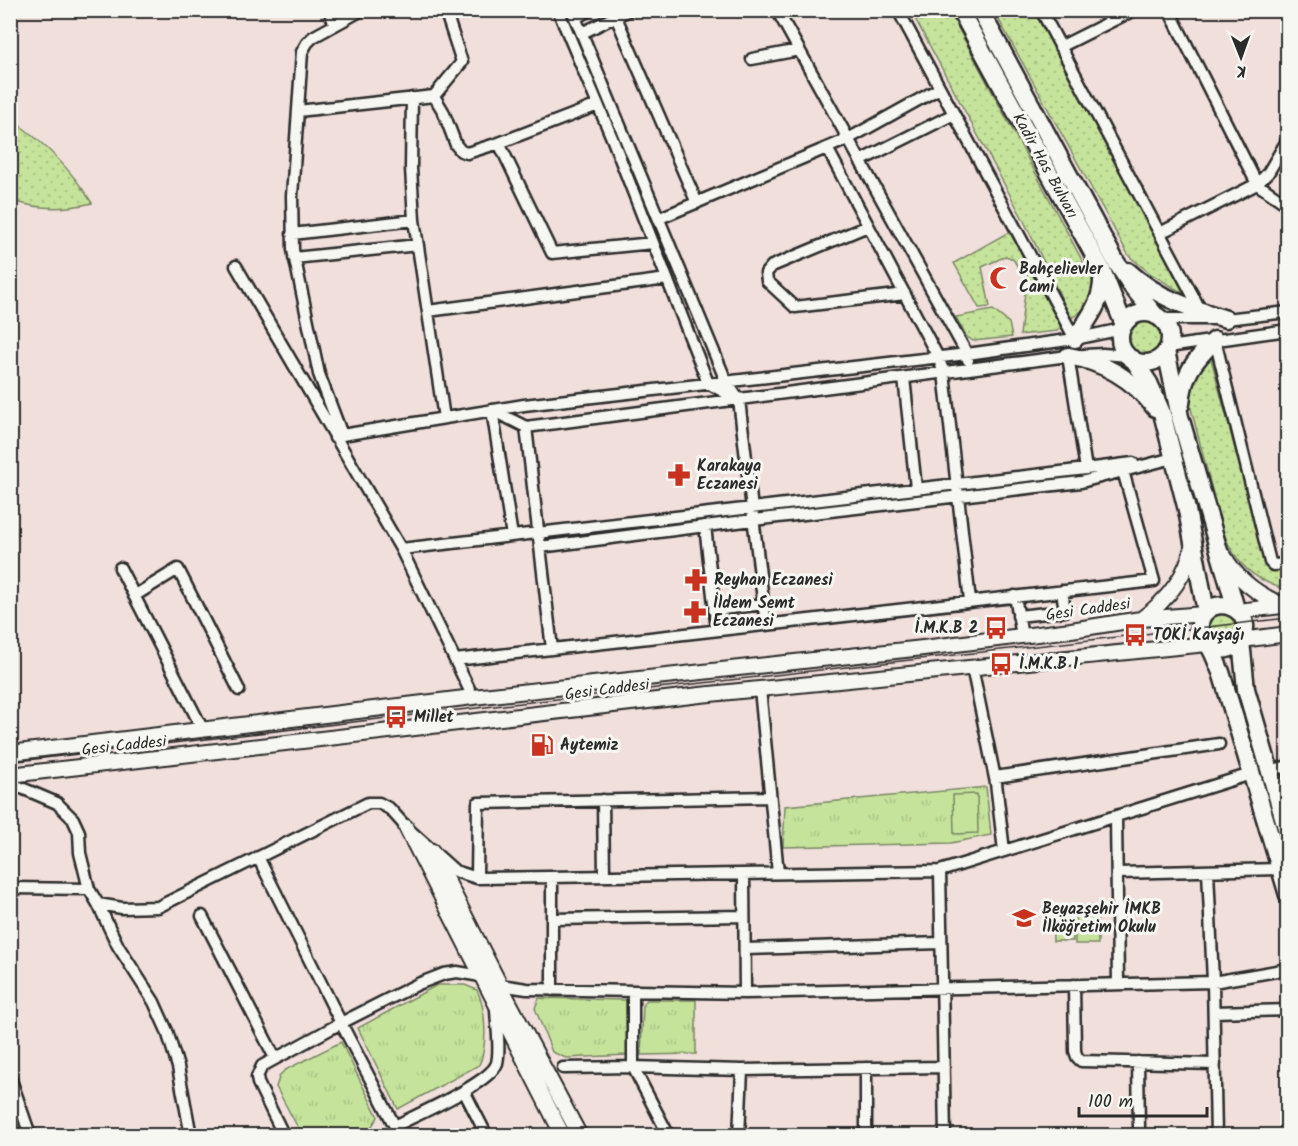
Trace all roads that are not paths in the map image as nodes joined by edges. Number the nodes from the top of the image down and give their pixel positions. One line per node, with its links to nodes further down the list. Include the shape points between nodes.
1 (329, 10): 16 (street)
2 (362, 10): 16 (street)
3 (445, 10): 22 (street, via 462,62)
4 (558, 10): 24 (street)
5 (590, 10): 14 (street)
6 (629, 10): 15 (street)
7 (777, 10): 19 (street)
8 (898, 10): 21 (street)
9 (960, 10): 45 (highway, Kadir Has Bulvarı)
10 (980, 10): 42 (highway, Kadir Has Bulvarı)
11 (1041, 10): 18 (street)
12 (1134, 10): 18 (street)
13 (1169, 10): 32 (street)
14 (574, 14): 17 (street)
15 (616, 17): 17 (street); 33 (street)
16 (335, 25): 25 (street, via 313,37 305,47)
17 (582, 33): 35 (street)
18 (1060, 47): 38 (street)
19 (799, 50): 20 (street); 27 (street)
20 (752, 58)
21 (940, 88): 26 (street); 27 (street)
22 (434, 96): 23 (street); 29 (street, via 461,151)
23 (412, 98): 25 (street); 36 (street)
24 (598, 105): 29 (street); 40 (street)
25 (298, 111): 39 (street)
26 (954, 114): 31 (street); 55 (street)
27 (848, 139): 30 (street); 31 (street)
28 (1287, 139): 32 (street, via 1268,173)
29 (500, 143): 40 (street, via 552,253)
30 (827, 148): 33 (street); 37 (street)
31 (860, 161): 58 (street)
32 (1257, 184): 34 (street); 38 (street)
33 (697, 203): 35 (street)
34 (1287, 205)
35 (660, 218): 65 (street)
36 (414, 220): 39 (street); 41 (street)
37 (868, 226): 47 (street); 47 (street, via 772,266 766,273 768,281 795,307)
38 (1160, 233): 49 (street)
39 (292, 234): 43 (street)
40 (653, 243): 46 (street)
41 (418, 245): 43 (street); 48 (street)
42 (1111, 253): 49 (highway, via 1154,291); 51 (highway, Kadir Has Bulvarı)
43 (294, 258): 72 (street, via 319,374)
44 (236, 266): 72 (street)
45 (1102, 270): 53 (highway, Kadir Has Bulvarı); 55 (highway, via 1099,299)
46 (667, 279): 48 (street); 66 (street)
47 (905, 294): 60 (street)
48 (428, 311): 69 (street)
49 (1201, 312): 52 (highway)
50 (1287, 312): 52 (street)
51 (1158, 317): 52 (street); 53 (highway, via 1138,314); 57 (highway, via 1168,329)
52 (1226, 319)
53 (1123, 327): 55 (street); 61 (highway, via 1122,346)
54 (1287, 330): 56 (street)
55 (1075, 339): 58 (street)
56 (1215, 340): 57 (street); 70 (highway, via 1185,378); 88 (street, via 1270,562)
57 (1167, 349): 61 (highway, via 1151,362); 70 (highway)
58 (967, 354): 60 (street); 62 (street)
59 (1068, 356): 61 (street, via 1103,354); 62 (street); 70 (highway, via 1120,374); 74 (street)
60 (938, 357): 63 (street); 65 (street)
61 (1130, 358): 70 (highway)
62 (970, 369): 63 (street)
63 (944, 373): 64 (street); 76 (street)
64 (904, 378): 67 (street); 77 (street)
65 (726, 381): 66 (street); 67 (street)
66 (708, 383): 67 (street); 68 (street)
67 (739, 400): 71 (street); 79 (street)
68 (492, 410): 69 (street); 71 (street); 83 (street)
69 (444, 418): 72 (street)
70 (1171, 418): 73 (highway); 85 (highway)
71 (526, 427): 82 (street)
72 (339, 436): 87 (street)
73 (1173, 458): 74 (street); 75 (street); 84 (highway)
74 (1086, 469): 76 (street)
75 (1123, 471): 78 (street, via 1081,482); 90 (street, via 1154,581)
76 (957, 483): 77 (street); 78 (street)
77 (916, 488): 79 (street)
78 (958, 496): 80 (street); 93 (street)
79 (752, 507): 80 (street); 82 (street)
80 (753, 520): 81 (street); 94 (street)
81 (705, 526): 86 (street); 96 (street)
82 (538, 532): 83 (street); 86 (street)
83 (512, 536): 87 (street)
84 (1193, 538): 98 (highway); 100 (main road, via 1175,587)
85 (1215, 541): 95 (main road, via 1242,581); 97 (highway)
86 (540, 547): 107 (street)
87 (401, 549): 108 (street)
88 (1287, 564)
89 (120, 568): 91 (street)
90 (1062, 591): 92 (street); 99 (street, via 1065,611)
91 (134, 596): 111 (street, via 178,570); 113 (street)
92 (1015, 596): 93 (street); 99 (street)
93 (970, 602): 101 (street)
94 (764, 604): 96 (street); 101 (street)
95 (1287, 606): 97 (main road)
96 (714, 610): 102 (street)
97 (1237, 610): 98 (highway, via 1221,605); 105 (highway, via 1245,627)
98 (1205, 613): 100 (main road, Gesi Caddesi); 106 (highway, via 1200,628)
99 (1018, 616): 104 (street)
100 (1141, 619): 104 (main road, Gesi Caddesi)
101 (766, 625): 102 (street)
102 (717, 630): 107 (street)
103 (1287, 634): 105 (main road)
104 (1022, 636): 112 (main road, Gesi Caddesi)
105 (1241, 640): 106 (highway, via 1228,650); 117 (highway, via 1246,689)
106 (1208, 645): 109 (main road, Gesi Caddesi); 118 (highway, via 1221,672)
107 (552, 649): 108 (street)
108 (455, 660): 112 (street)
109 (972, 667): 110 (main road, Gesi Caddesi); 120 (street)
110 (760, 689): 119 (main road, Gesi Caddesi); 122 (street)
111 (238, 690)
112 (473, 697): 113 (main road, Gesi Caddesi)
113 (203, 730): 115 (main road, Gesi Caddesi)
114 (1219, 744): 120 (street)
115 (10, 753)
116 (1287, 766): 117 (street)
117 (1270, 771): 126 (highway)
118 (1251, 774): 124 (street); 130 (highway)
119 (10, 775)
120 (995, 777): 128 (street)
121 (10, 783): 140 (street, via 57,803 69,813 79,832)
122 (770, 797): 123 (street); 133 (street)
123 (603, 800): 136 (street); 138 (street, via 478,803)
124 (1116, 816): 128 (street); 134 (street)
125 (406, 827): 127 (street); 129 (street, via 385,806 368,803); 149 (main road)
126 (1286, 827)
127 (432, 851): 138 (street, via 455,871); 152 (main road)
128 (1004, 851): 131 (street)
129 (258, 856): 142 (street, via 158,907); 161 (street)
130 (1280, 869): 132 (street); 141 (highway)
131 (940, 871): 133 (street); 146 (street)
132 (1208, 871): 134 (street); 150 (street)
133 (778, 873): 135 (street)
134 (1118, 873): 151 (street)
135 (744, 874): 136 (street); 144 (street)
136 (604, 876): 137 (street)
137 (552, 877): 138 (street); 145 (street)
138 (477, 878)
139 (10, 888): 140 (street)
140 (89, 889): 142 (street)
141 (1287, 895)
142 (98, 904): 175 (street, via 167,1031)
143 (202, 916): 162 (street)
144 (744, 916): 145 (street); 147 (street)
145 (552, 919): 155 (street)
146 (942, 943): 147 (street); 154 (street)
147 (745, 950): 157 (street)
148 (1287, 969): 150 (street)
149 (481, 976): 152 (street); 158 (main road); 161 (street, via 444,974)
150 (1213, 982): 151 (street); 160 (street)
151 (1118, 984): 153 (street)
152 (500, 985): 155 (street); 179 (main road)
153 (1074, 985): 154 (street); 163 (street, via 1077,1057 1084,1061)
154 (942, 988): 157 (street); 166 (street)
155 (552, 990): 156 (street)
156 (633, 991): 157 (street); 165 (street)
157 (745, 993)
158 (496, 1007): 171 (street, via 495,1067); 178 (main road)
159 (1287, 1010): 160 (street)
160 (1214, 1012): 164 (street)
161 (341, 1023): 162 (street); 173 (street)
162 (275, 1058): 176 (street, via 262,1066 257,1077)
163 (1138, 1062): 164 (street); 172 (street)
164 (1215, 1064): 184 (street)
165 (633, 1066): 167 (street); 169 (street); 180 (street)
166 (944, 1067): 168 (street); 183 (street)
167 (563, 1068)
168 (866, 1068): 169 (street); 182 (street)
169 (742, 1070): 181 (street)
170 (10, 1077): 174 (street, via 29,1132)
171 (464, 1090): 173 (street); 177 (street)
172 (1139, 1129)
173 (398, 1131)
174 (27, 1136)
175 (191, 1136)
176 (284, 1136)
177 (487, 1136)
178 (563, 1136)
179 (580, 1136)
180 (669, 1136)
181 (739, 1136)
182 (866, 1136)
183 (945, 1136)
184 (1216, 1136)

